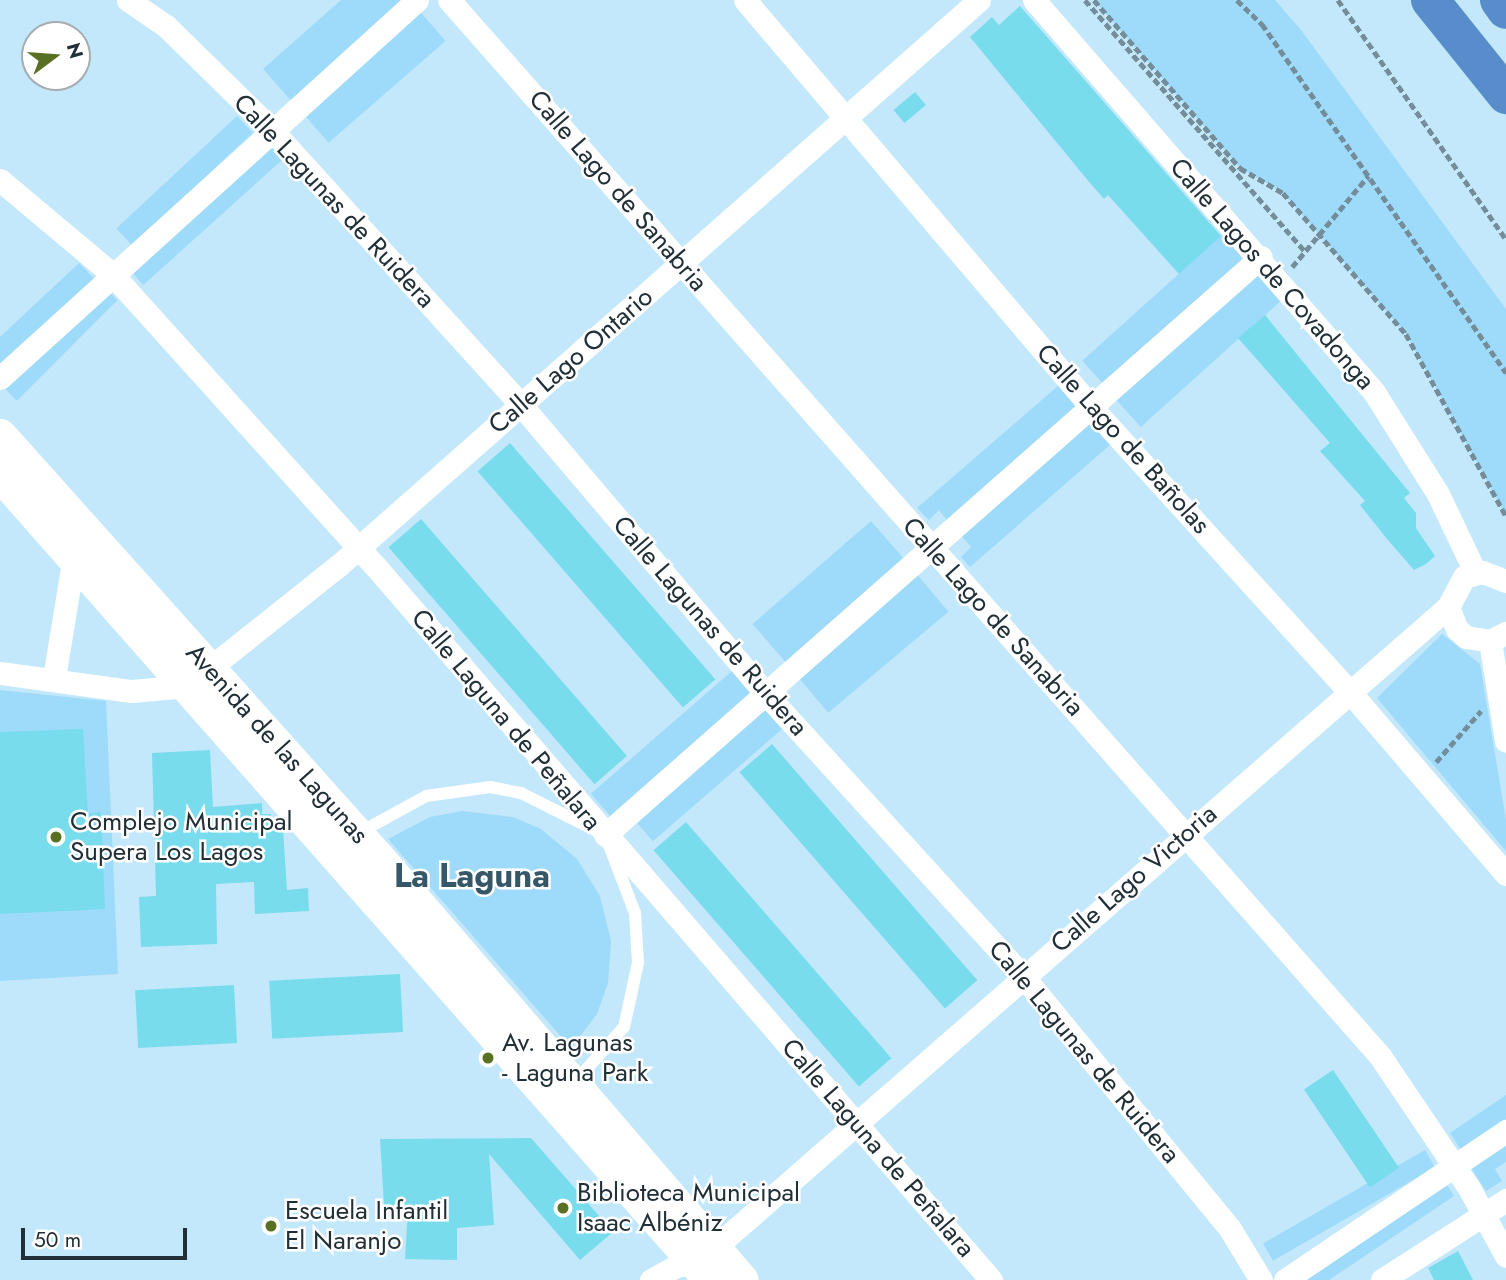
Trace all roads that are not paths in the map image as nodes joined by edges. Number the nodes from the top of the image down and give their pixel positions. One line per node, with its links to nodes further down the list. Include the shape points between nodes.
1 (128, 0): 12 (street, Calle Lagunas de Ruidera, via 166,26)
2 (417, 0): 12 (street)
3 (449, 0): 15 (street, Calle Lago de Sanabria)
4 (745, 0): 11 (street, Calle Lago de Bañolas)
5 (979, 0): 11 (street, Calle Lago Ontario)
6 (1034, 0): 14 (street, Calle Lagos de Covadonga)
7 (1430, 0): 10 (highway)
8 (1499, 0): 9 (highway)
9 (1506, 9)
10 (1506, 95)
11 (846, 120): 15 (street, Calle Lago Ontario); 19 (street, Calle Lago de Bañolas)
12 (270, 128): 16 (street); 18 (street, Calle Lagunas de Ruidera)
13 (0, 180): 16 (street, Calle Laguna de Peñalara)
14 (1261, 257): 19 (street); 25 (street, Calle Lagos de Covadonga, via 1390,413 1438,494)
15 (682, 264): 18 (street, Calle Lago Ontario); 23 (street, Calle Lago de Sanabria)
16 (112, 274): 17 (street); 22 (street, Calle Laguna de Peñalara)
17 (0, 378)
18 (521, 405): 22 (street, Calle Lago Ontario); 33 (street, Calle Lagunas de Ruidera)
19 (1093, 409): 23 (street); 32 (street, Calle Lago de Bañolas)
20 (0, 435): 31 (main road, Avenida de las Lagunas)
21 (0, 475): 24 (main road, Avenida de las Lagunas)
22 (357, 548): 31 (street, Calle Lago Ontario); 37 (street, Calle Laguna de Peñalara)
23 (932, 548): 33 (street); 35 (street, Calle Lago de Sanabria)
24 (74, 556): 30 (street); 31 (main road, Avenida de las Lagunas)
25 (1475, 572): 26 (street); 27 (street, Calle Lago Victoria, via 1455,586)
26 (1506, 581)
27 (1448, 607): 28 (street, via 1451,619 1466,637); 32 (street, Calle Lago Victoria)
28 (1498, 637): 34 (street, via 1497,692)
29 (0, 673): 30 (street)
30 (54, 678): 31 (street, via 132,691)
31 (198, 678): 36 (main road, Avenida de las Lagunas); 40 (main road, Avenida de las Lagunas)
32 (1349, 691): 35 (street, Calle Lago Victoria); 38 (street, Calle Lago de Bañolas)
33 (766, 694): 37 (street); 39 (street, Calle Lagunas de Ruidera)
34 (1506, 741)
35 (1185, 834): 39 (street, Calle Lago Victoria); 43 (street, Calle Lago de Sanabria, via 1380,1056)
36 (356, 835): 37 (lane, via 426,796 491,787 531,797); 40 (main road, Avenida de las Lagunas)
37 (605, 835): 40 (lane, via 635,914 638,962 624,1027); 41 (street, Calle Laguna de Peñalara)
38 (1506, 874)
39 (1023, 976): 41 (street, Calle Lago Victoria); 51 (street, Calle Lagunas de Ruidera, via 1230,1228)
40 (563, 1095): 47 (main road, Avenida de las Lagunas)
41 (858, 1121): 47 (street, Calle Lago Victoria); 50 (street, Calle Laguna de Peñalara)
42 (1506, 1131): 43 (street)
43 (1455, 1167): 45 (street, Calle Lago de Sanabria); 52 (street)
44 (1506, 1200): 45 (street)
45 (1485, 1214): 46 (street, Calle Lago de Sanabria); 53 (street)
46 (1506, 1256)
47 (703, 1268): 48 (street, via 678,1265); 49 (main road, Avenida de las Lagunas)
48 (651, 1280)
49 (742, 1280)
50 (991, 1280)
51 (1261, 1280)
52 (1285, 1280)
53 (1382, 1280)

